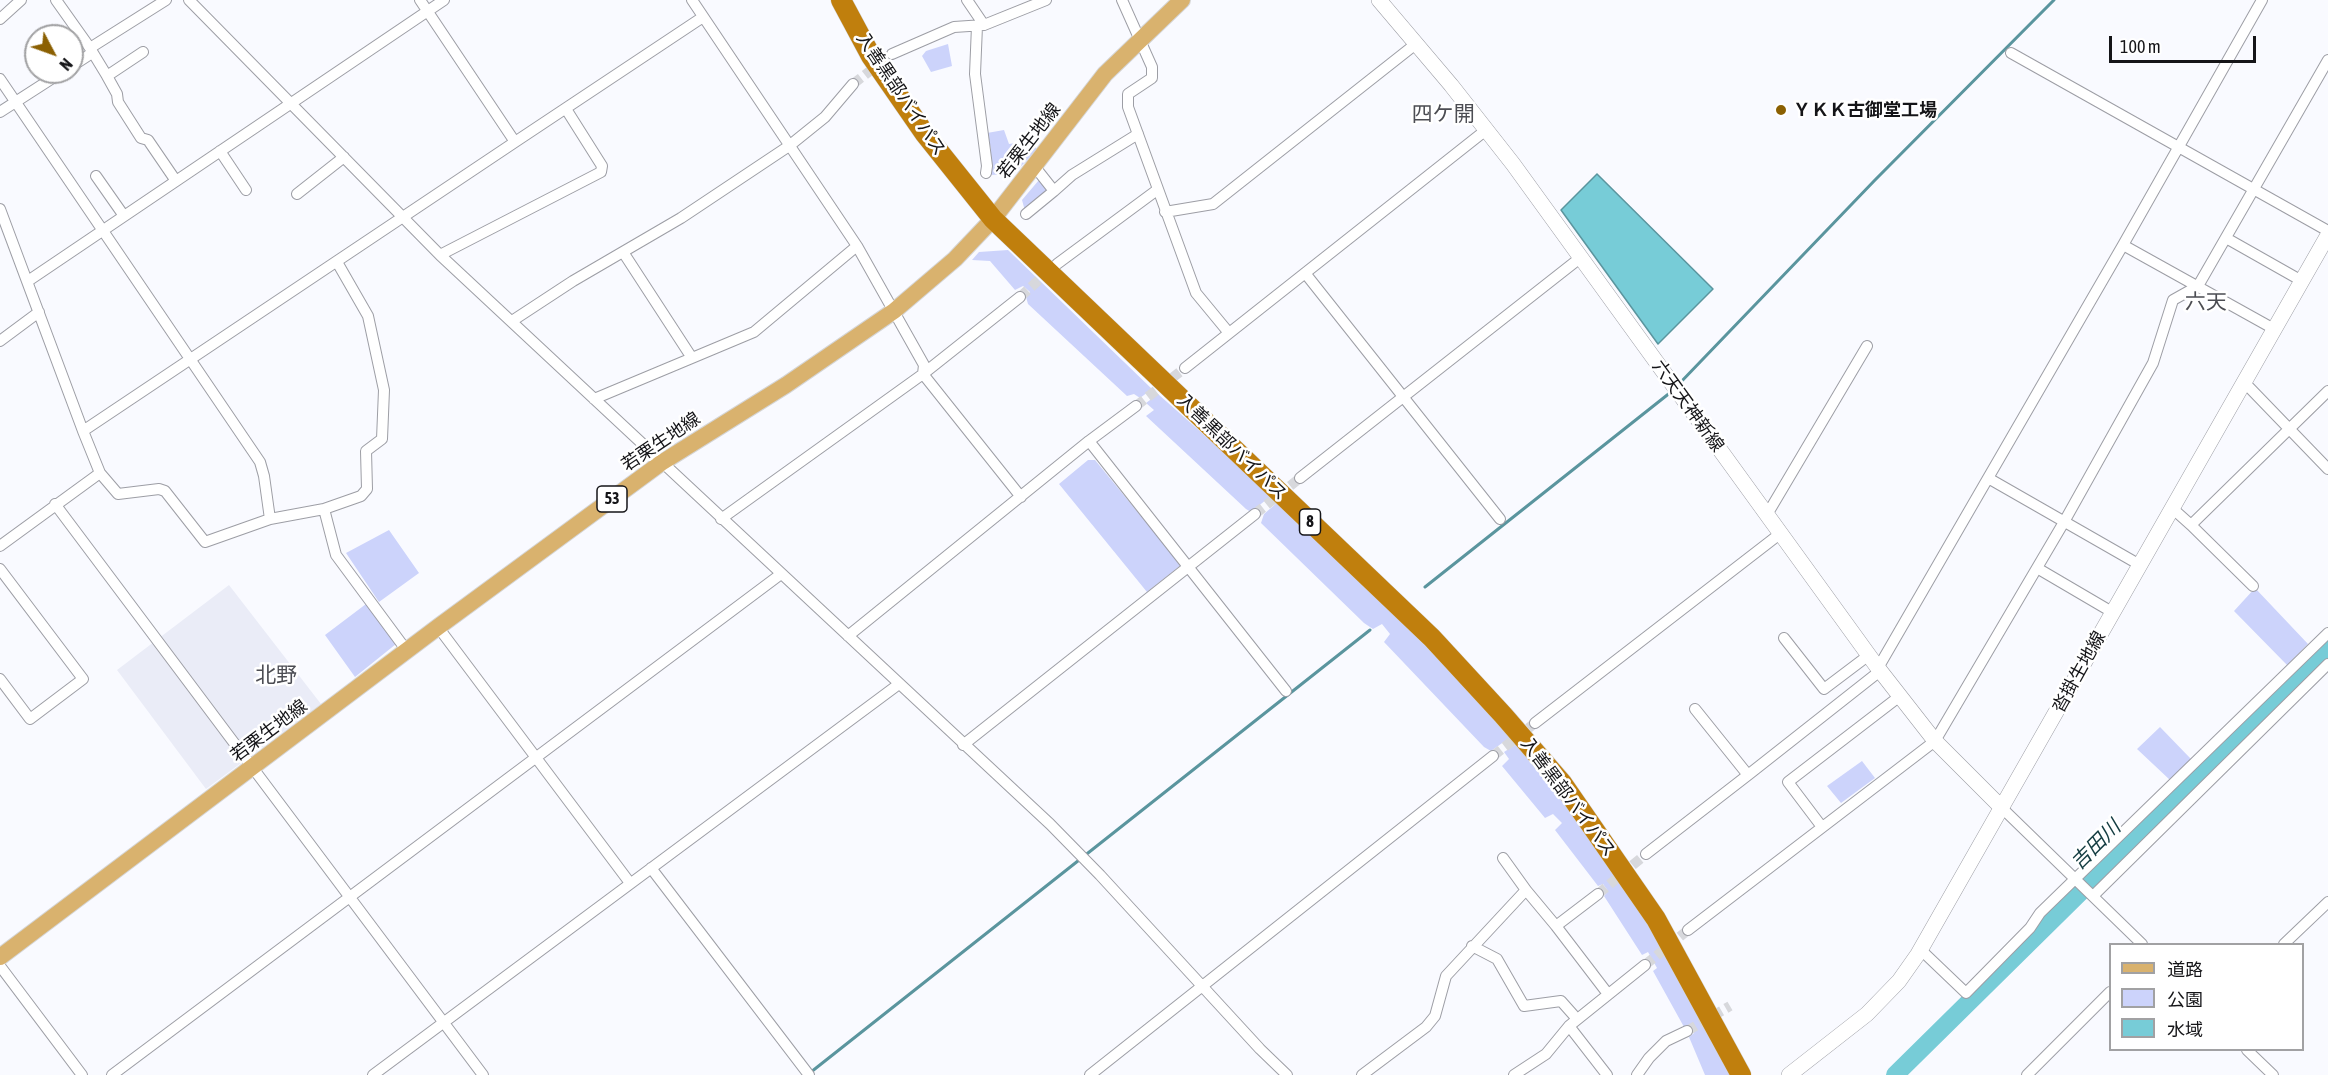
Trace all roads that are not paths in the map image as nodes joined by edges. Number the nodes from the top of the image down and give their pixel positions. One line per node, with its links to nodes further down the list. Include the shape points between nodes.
1 (21, 0): 17 (street)
2 (56, 0): 21 (street)
3 (166, 0): 21 (street)
4 (189, 0): 32 (street)
5 (420, 0): 15 (street)
6 (444, 0): 15 (street)
7 (692, 0): 16 (street)
8 (841, 0): 56 (highway, 入善黒部バイパス / 8, via 884,76)
9 (967, 0): 18 (street)
10 (1046, 0): 18 (street)
11 (1122, 0): 19 (street)
12 (1182, 0): 19 (main road, 若栗生地線 / 53)
13 (1379, 0): 20 (main road, 六天天神新線)
14 (2262, 0): 38 (street)
15 (428, 11): 32 (street); 37 (street)
16 (703, 17): 33 (street); 39 (street)
17 (0, 19)
18 (980, 25): 24 (street, via 954,27); 43 (street, via 975,74)
19 (1140, 39): 36 (street, via 1152,67 1152,78 1128,94 1128,107); 42 (main road, 若栗生地線 / 53, via 1105,74)
20 (1417, 43): 35 (main road, 六天天神新線); 52 (street, via 1213,204)
21 (91, 50): 25 (street); 27 (street)
22 (143, 52): 27 (street)
23 (2011, 53): 38 (street)
24 (892, 54)
25 (84, 56)
26 (2328, 60): 46 (street)
27 (107, 76): 45 (street, via 117,102)
28 (0, 79): 31 (street)
29 (44, 84): 31 (street)
30 (853, 84): 39 (street, via 825,117)
31 (16, 102): 34 (street); 57 (street)
32 (292, 104): 40 (street); 41 (street)
33 (566, 109): 37 (street); 63 (street, via 602,172)
34 (0, 112)
35 (1486, 130): 64 (main road, 六天天神新線); 67 (street)
36 (1138, 135): 48 (street); 49 (street, via 1072,175)
37 (515, 142): 55 (street)
38 (2178, 146): 46 (street); 60 (street)
39 (789, 147): 61 (street); 62 (street)
40 (220, 151): 45 (street); 47 (street)
41 (344, 157): 50 (street); 55 (street)
42 (1035, 167): 49 (street); 56 (main road, 若栗生地線 / 53)
43 (986, 173)
44 (96, 176): 54 (street)
45 (176, 181): 54 (street)
46 (2254, 189): 58 (street); 59 (street)
47 (246, 190)
48 (1157, 190): 52 (street); 66 (street)
49 (1054, 191): 53 (street)
50 (297, 194)
51 (0, 209): 68 (street)
52 (1165, 212): 76 (street, via 1196,293)
53 (1026, 214)
54 (124, 216): 57 (street)
55 (402, 216): 63 (street); 65 (street)
56 (993, 219): 72 (main road, 若栗生地線 / 53, via 955,259); 175 (highway, 入善黒部バイパス / 8, via 1432,638 1503,715 1562,783 1656,919)
57 (104, 230): 68 (street); 80 (street)
58 (2328, 233): 69 (main road, 沓掛生地線)
59 (2226, 238): 69 (street); 70 (street)
60 (2123, 245): 70 (street); 95 (street)
61 (857, 246): 72 (street); 79 (street, via 754,332)
62 (623, 252): 74 (street); 79 (street)
63 (440, 255): 74 (street)
64 (1580, 258): 85 (street); 100 (main road, 六天天神新線)
65 (337, 262): 80 (street); 99 (street, via 368,316 384,390 382,439 366,451 367,489 361,496)
66 (1057, 264)
67 (1305, 273): 76 (street); 85 (street)
68 (28, 281): 73 (street)
69 (2302, 281): 75 (main road, 沓掛生地線)
70 (2198, 286): 75 (street); 105 (street, via 2173,300 2153,363)
71 (1020, 297): 82 (street)
72 (894, 310): 82 (street, via 924,365); 91 (main road, 若栗生地線 / 53, via 786,385)
73 (39, 312): 77 (street); 89 (street)
74 (512, 321): 86 (street)
75 (2274, 329): 83 (main road, 沓掛生地線)
76 (1229, 333): 81 (street)
77 (0, 341)
78 (1868, 346): 100 (street)
79 (692, 358): 86 (street)
80 (190, 359): 89 (street); 102 (street, via 260,462)
81 (1185, 368)
82 (923, 374): 96 (street); 103 (street)
83 (2244, 382): 88 (street); 98 (main road, 沓掛生地線)
84 (2328, 391): 88 (street)
85 (1403, 397): 94 (street); 104 (street)
86 (594, 399): 91 (street)
87 (1136, 406): 90 (street)
88 (2289, 429): 92 (street); 106 (street)
89 (83, 431): 93 (street)
90 (1089, 441): 96 (street); 110 (street)
91 (661, 463): 103 (street); 116 (main road, 若栗生地線 / 53)
92 (2328, 469)
93 (100, 473): 97 (street); 102 (street, via 118,495 165,491 205,542)
94 (1300, 478)
95 (1988, 478): 105 (street); 123 (street)
96 (1021, 496): 118 (street)
97 (55, 504): 108 (street); 134 (street)
98 (2172, 508): 106 (street); 109 (main road, 沓掛生地線)
99 (324, 509): 102 (street); 120 (street, via 336,555)
100 (1768, 513): 107 (main road, 六天天神新線)
101 (1255, 514): 110 (street)
102 (270, 519)
103 (721, 519): 113 (street)
104 (1500, 519)
105 (2064, 522): 109 (street); 111 (street)
106 (2191, 525): 114 (street)
107 (1781, 533): 121 (main road, 六天天神新線); 129 (street)
108 (0, 546)
109 (2140, 565): 115 (main road, 沓掛生地線)
110 (1189, 567): 126 (street); 131 (street)
111 (2037, 568): 115 (street); 130 (street)
112 (0, 569): 124 (street, via 83,679 30,719)
113 (781, 574): 118 (street); 133 (street)
114 (2253, 586)
115 (2112, 612): 136 (main road, 沓掛生地線)
116 (438, 627): 120 (main road, 若栗生地線 / 53); 133 (street)
117 (2328, 633): 141 (street)
118 (848, 636): 125 (street)
119 (1784, 638): 121 (street, via 1824,689)
120 (408, 651): 134 (main road, 若栗生地線 / 53)
121 (1869, 655): 123 (main road, 六天天神新線)
122 (2328, 664): 145 (street)
123 (1879, 669): 127 (main road, 六天天神新線); 135 (street)
124 (0, 679)
125 (899, 684): 131 (street); 140 (street)
126 (1286, 691)
127 (1900, 696): 130 (main road, 六天天神新線); 137 (street, via 1788,782)
128 (1695, 709): 135 (street)
129 (1535, 723)
130 (1935, 741): 136 (main road, 六天天神新線); 137 (street)
131 (963, 745): 157 (street, via 1050,824)
132 (1493, 756): 157 (street)
133 (536, 758): 142 (street); 146 (street)
134 (252, 768): 146 (street); 154 (main road, 若栗生地線 / 53)
135 (1748, 775): 138 (street)
136 (2002, 808): 141 (street); 153 (main road, 沓掛生地線)
137 (1822, 827): 149 (street)
138 (1646, 854)
139 (1503, 858): 143 (street)
140 (651, 868): 142 (street); 168 (street)
141 (2077, 879): 145 (street); 153 (street, via 1966,993)
142 (630, 883): 160 (street)
143 (1526, 890): 148 (street); 152 (street)
144 (1598, 894): 148 (street)
145 (2093, 896): 150 (street)
146 (350, 897): 160 (street); 165 (street)
147 (2328, 902): 151 (street)
148 (1556, 926): 159 (street)
149 (1688, 930)
150 (2140, 943)
151 (2286, 943)
152 (1472, 946): 161 (street, via 1497,959 1524,1006 1561,1001); 171 (street, via 1446,976 1435,1016 1426,1027)
153 (1921, 950): 176 (main road, 沓掛生地線, via 1899,981 1867,1014)
154 (0, 957)
155 (1645, 965): 159 (street)
156 (0, 966): 164 (street)
157 (1203, 986): 169 (street); 170 (street)
158 (2109, 993): 177 (street)
159 (1608, 994): 161 (street)
160 (444, 1022): 166 (street); 167 (street)
161 (1573, 1023): 172 (street, via 1546,1054); 173 (street)
162 (1687, 1031): 174 (street, via 1666,1041)
163 (2248, 1051): 178 (street)
164 (82, 1075)
165 (112, 1075)
166 (373, 1075)
167 (483, 1075)
168 (810, 1075)
169 (1090, 1075)
170 (1287, 1075)
171 (1362, 1075)
172 (1514, 1075)
173 (1607, 1075)
174 (1637, 1075)
175 (1741, 1075)
176 (1789, 1075)
177 (2027, 1075)
178 (2273, 1075)

